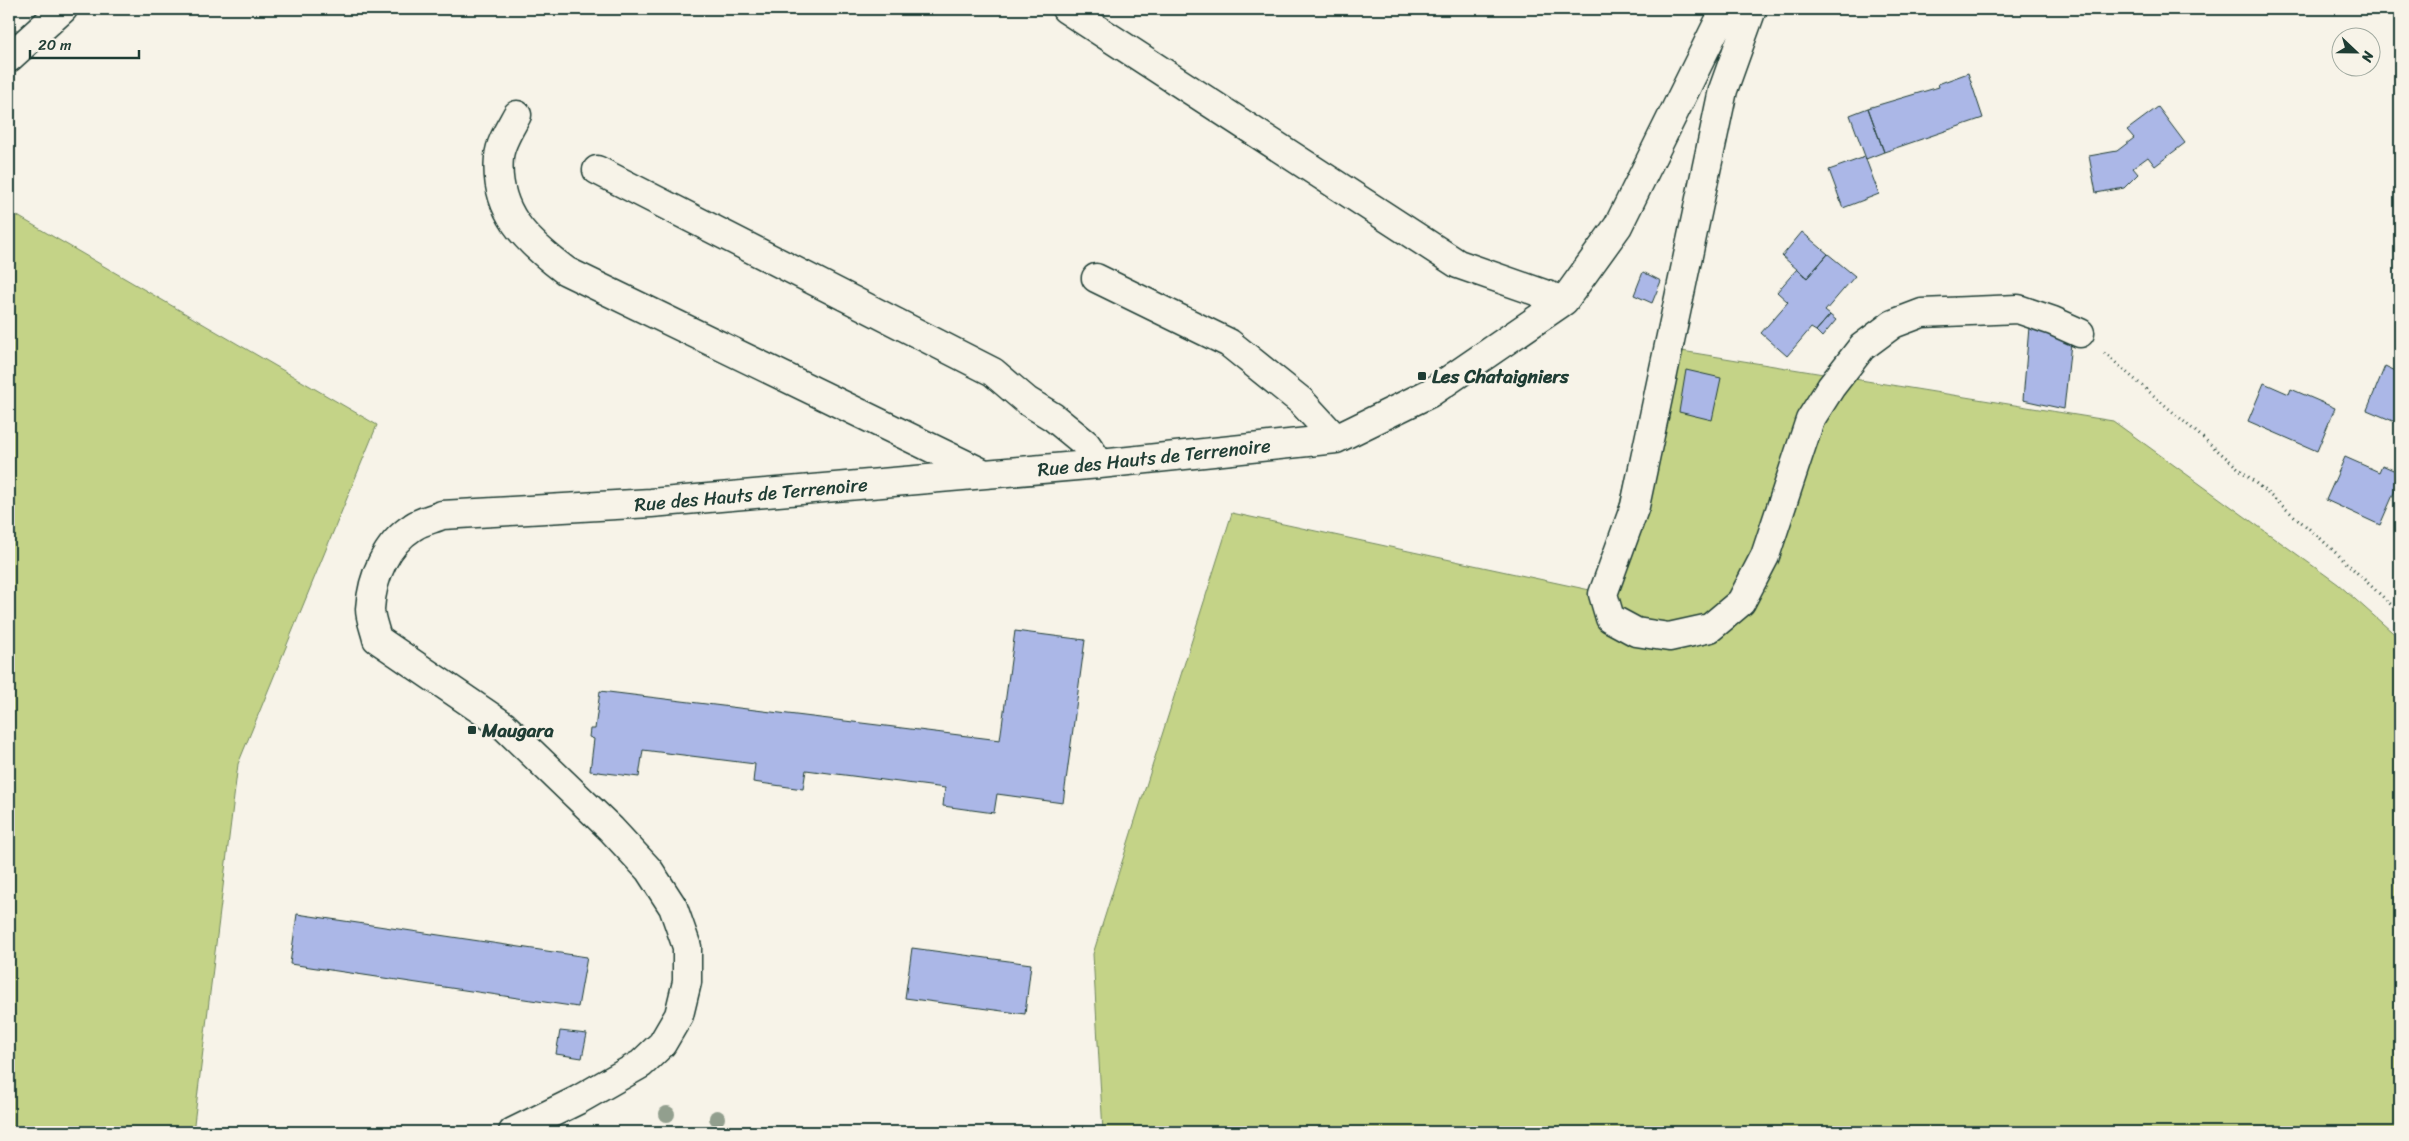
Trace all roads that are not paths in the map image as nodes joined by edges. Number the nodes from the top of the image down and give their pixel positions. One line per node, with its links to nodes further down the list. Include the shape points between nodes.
1 (63, 9): 5 (main road)
2 (1066, 9): 9 (main road, via 1458,264)
3 (1725, 9): 9 (main road, Rue des Hauts de Terrenoire, via 1618,226)
4 (1752, 9): 10 (main road, via 1723,90 1635,506 1603,594 1610,618 1636,632 1669,637 1710,628 1741,602 1765,556 1810,420 1862,347 1893,324 1922,313 2018,309)
5 (9, 58)
6 (517, 115): 13 (main road, via 499,156 501,193 513,222 537,249 566,270)
7 (597, 170): 12 (main road, via 993,372 1086,444)
8 (1096, 278): 11 (main road, via 1228,343 1301,401)
9 (1564, 301): 11 (main road, Rue des Hauts de Terrenoire, via 1430,393)
10 (2080, 333)
11 (1336, 439): 12 (main road, Rue des Hauts de Terrenoire)
12 (1100, 464): 13 (main road, Rue des Hauts de Terrenoire)
13 (985, 474): 14 (main road, Rue des Hauts de Terrenoire, via 651,504 442,516 414,526 394,543 381,563 374,585 370,610 377,639 503,725 611,829 649,870 673,907 687,947 687,982 679,1015 662,1044 641,1064)
14 (513, 1132)

